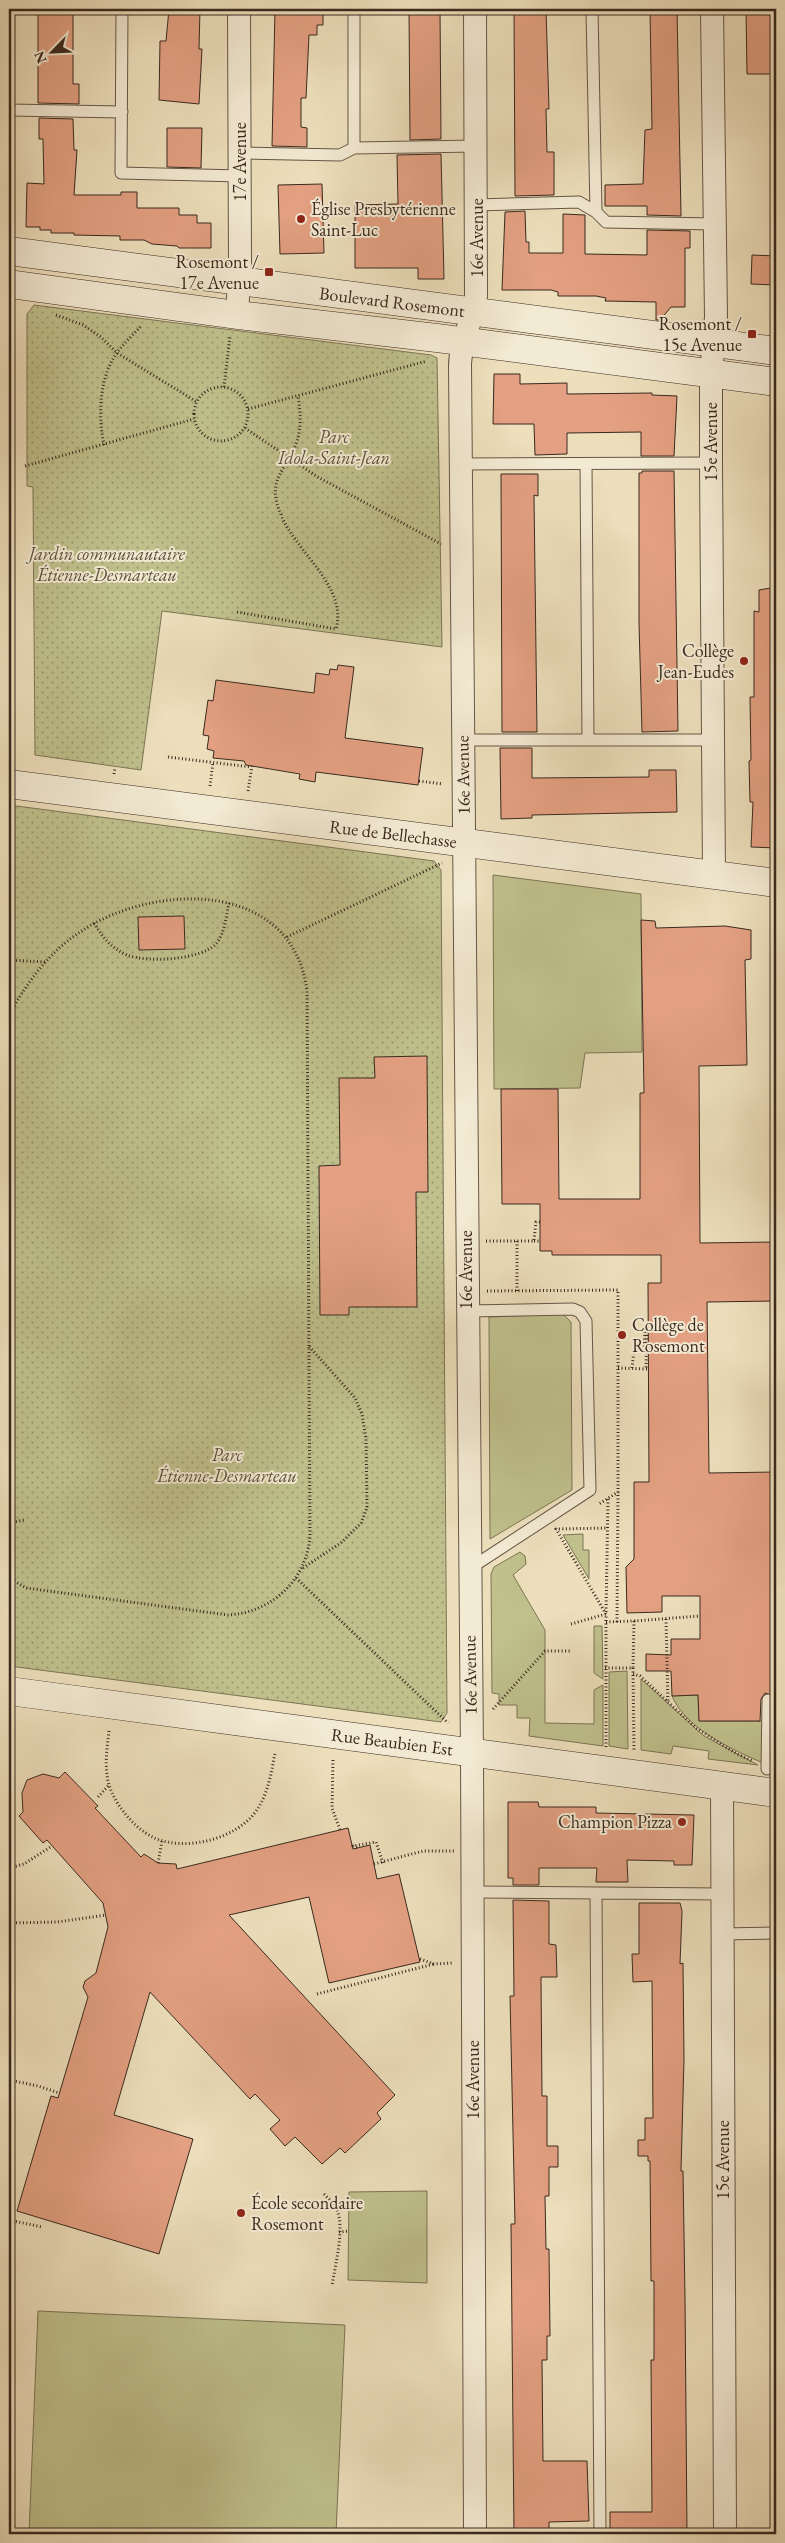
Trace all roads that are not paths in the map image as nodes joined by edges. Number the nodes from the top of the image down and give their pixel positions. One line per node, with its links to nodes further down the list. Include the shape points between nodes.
1 (122, 9): 8 (lane)
2 (239, 9): 11 (street, 17e Avenue)
3 (354, 9): 10 (lane)
4 (475, 9): 9 (street, 16e Avenue)
5 (592, 9): 14 (lane)
6 (712, 9): 15 (street, 15e Avenue)
7 (9, 110): 8 (lane)
8 (122, 112): 12 (lane, via 121,173)
9 (476, 146): 10 (lane); 13 (street, 16e Avenue)
10 (354, 148): 11 (lane, via 340,155)
11 (240, 153): 12 (street, 17e Avenue)
12 (240, 176): 17 (street, 17e Avenue)
13 (477, 205): 14 (lane, via 579,202); 19 (street, 16e Avenue)
14 (596, 212): 15 (lane, via 606,222)
15 (714, 224): 22 (street, 15e Avenue)
16 (9, 251): 17 (main road, Boulevard Rosemont)
17 (240, 282): 19 (main road, Boulevard Rosemont); 20 (street, 17e Avenue)
18 (9, 284): 20 (main road, Boulevard Rosemont)
19 (474, 312): 21 (street, 16e Avenue); 22 (main road, Boulevard Rosemont)
20 (234, 321): 21 (main road, Boulevard Rosemont)
21 (463, 341): 24 (main road, Boulevard Rosemont); 27 (street, 16e Avenue, via 460,361)
22 (714, 344): 23 (main road, Boulevard Rosemont); 24 (street, 15e Avenue)
23 (776, 351)
24 (711, 374): 25 (main road, Boulevard Rosemont); 26 (street, 15e Avenue)
25 (776, 382)
26 (711, 463): 28 (lane); 31 (street, 15e Avenue)
27 (461, 464): 28 (lane); 29 (street, 16e Avenue)
28 (586, 464): 30 (lane)
29 (462, 740): 30 (lane); 33 (street, 16e Avenue)
30 (588, 740): 31 (lane)
31 (712, 740): 34 (street, 15e Avenue)
32 (9, 784): 33 (main road, Rue de Bellechasse)
33 (464, 843): 34 (main road, Rue de Bellechasse); 36 (street, 16e Avenue)
34 (714, 875): 35 (main road, Rue de Bellechasse)
35 (776, 883)
36 (466, 1311): 37 (street, 16e Avenue); 37 (lane, via 573,1309 580,1312 586,1321 590,1490)
37 (469, 1569): 40 (street, 16e Avenue)
38 (9, 1691): 40 (main road, Rue Beaubien Est)
39 (768, 1700): 41 (lane)
40 (472, 1752): 42 (main road, Rue Beaubien Est); 43 (street, 16e Avenue)
41 (767, 1775): 42 (main road, Rue Beaubien Est)
42 (722, 1785): 45 (street, 15e Avenue)
43 (472, 1892): 44 (lane); 48 (street, 16e Avenue)
44 (596, 1894): 45 (lane); 49 (lane)
45 (722, 1894): 47 (street, 15e Avenue)
46 (776, 1933): 47 (lane)
47 (722, 1934): 50 (street, 15e Avenue)
48 (475, 2534)
49 (600, 2534)
50 (725, 2534)

